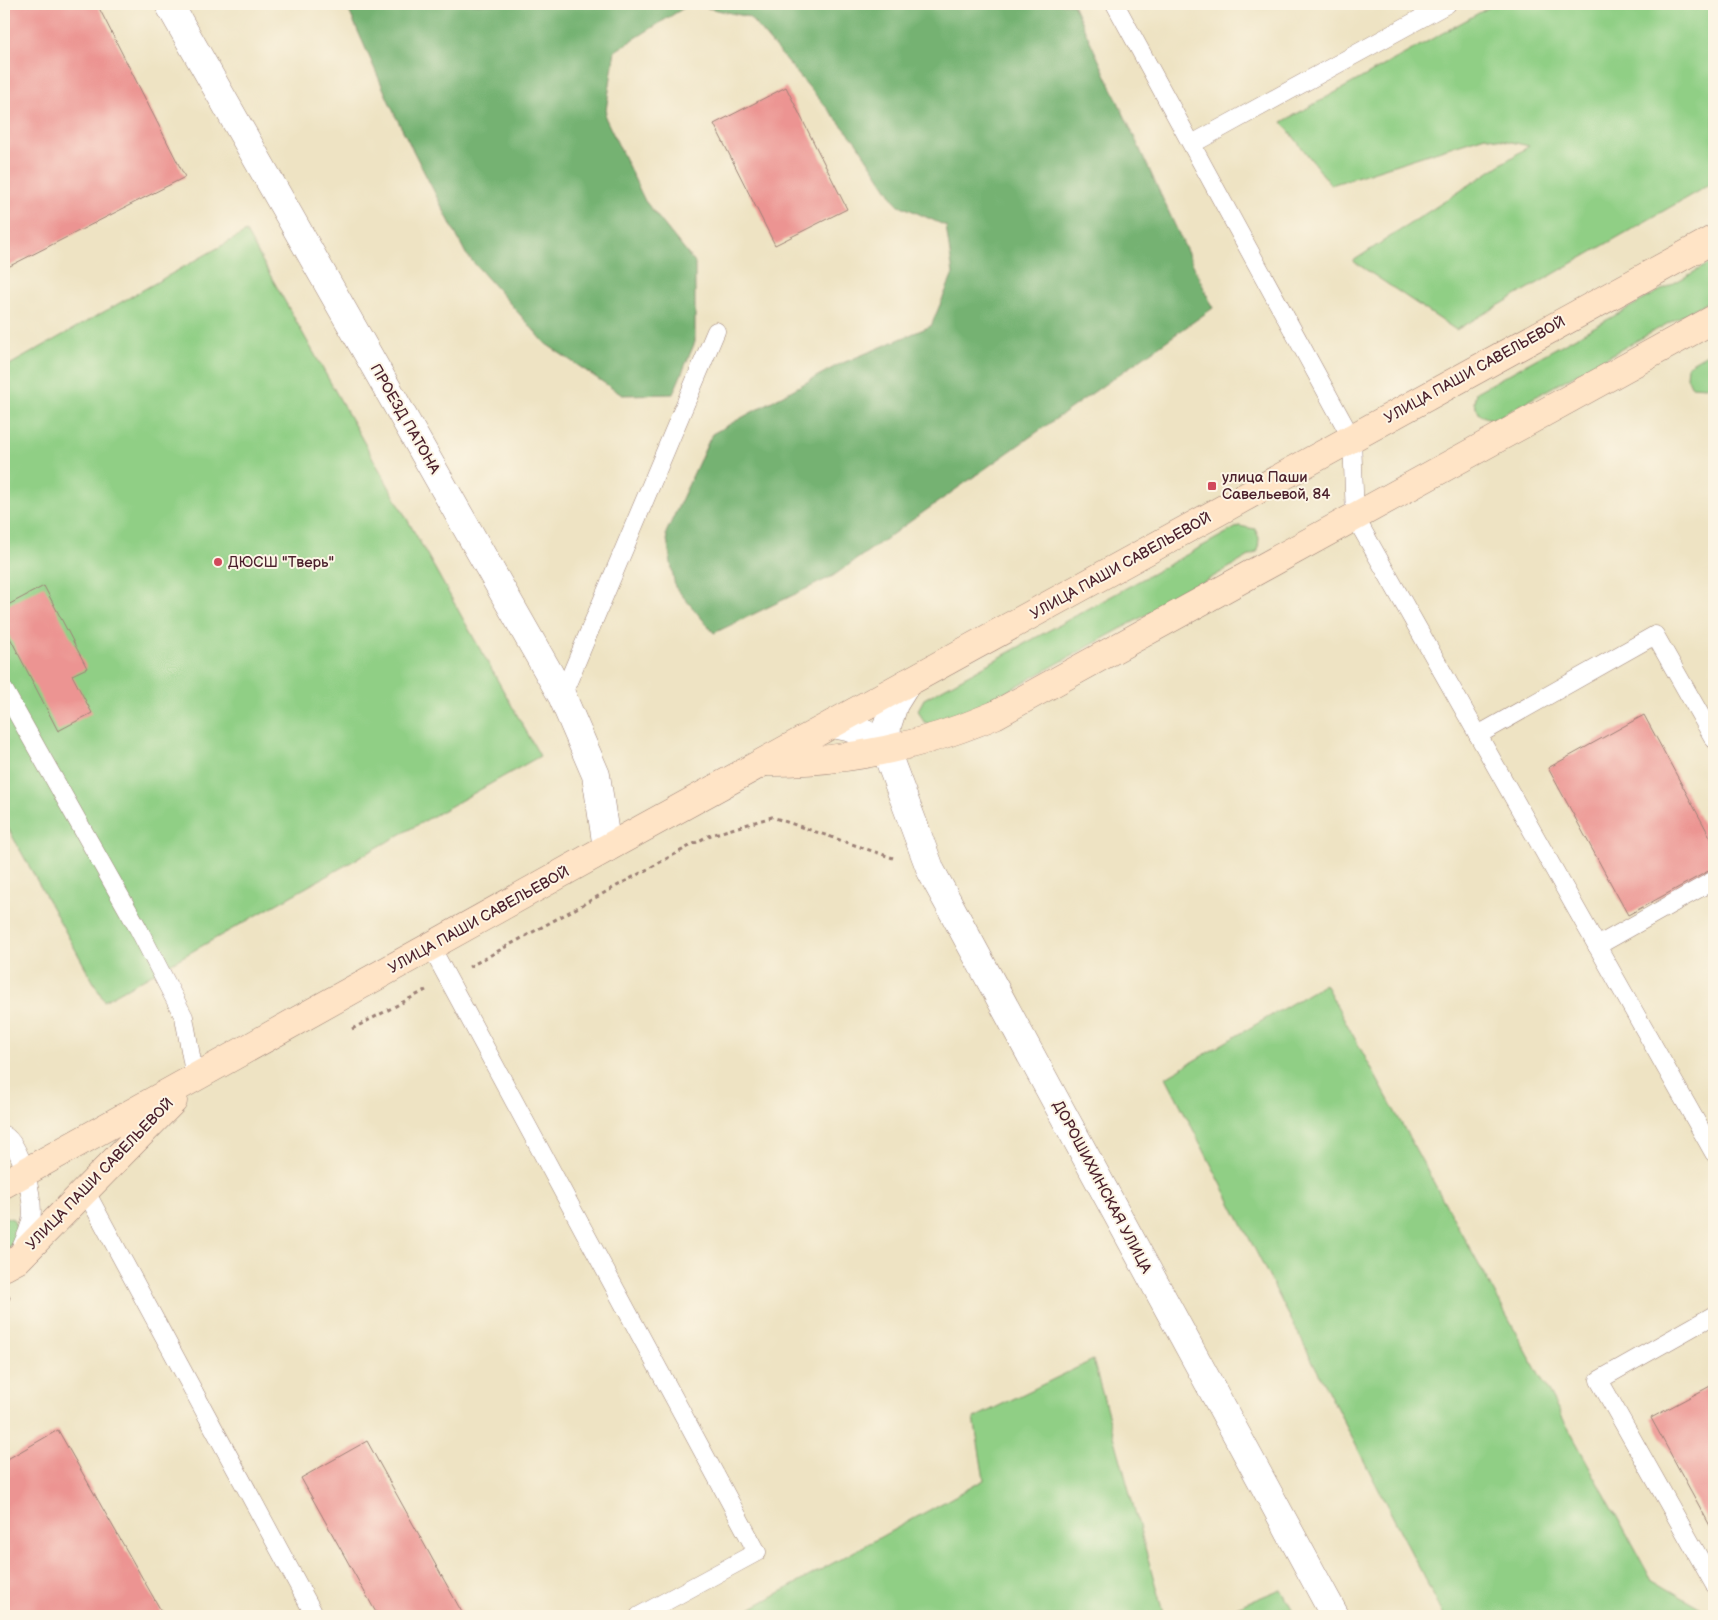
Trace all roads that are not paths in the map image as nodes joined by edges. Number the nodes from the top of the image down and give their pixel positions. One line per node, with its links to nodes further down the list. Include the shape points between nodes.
1 (169, 4): 12 (street, ПРОЕЗД ПАТОНА)
2 (1116, 4): 4 (lane)
3 (1447, 4): 4 (lane)
4 (1192, 144): 8 (lane)
5 (1714, 239): 8 (street, УЛИЦА ПАШИ САВЕЛЬЕВОЙ)
6 (1714, 319): 9 (street, УЛИЦА ПАШИ САВЕЛЬЕВОЙ)
7 (716, 331): 12 (lane)
8 (1352, 438): 9 (lane); 10 (street, УЛИЦА ПАШИ САВЕЛЬЕВОЙ)
9 (1355, 517): 14 (lane); 16 (street, УЛИЦА ПАШИ САВЕЛЬЕВОЙ, via 995,715 942,736)
10 (907, 683): 13 (street, УЛИЦА ПАШИ САВЕЛЬЕВОЙ); 16 (street, via 894,704 887,726)
11 (4, 690): 22 (lane, via 138,928 184,1017)
12 (562, 696): 18 (street, ПРОЕЗД ПАТОНА, via 596,775)
13 (833, 724): 16 (street, via 865,732); 17 (street, УЛИЦА ПАШИ САВЕЛЬЕВОЙ)
14 (1478, 735): 15 (lane, via 1655,635); 20 (lane)
15 (1714, 739)
16 (886, 751): 17 (street, УЛИЦА ПАШИ САВЕЛЬЕВОЙ, via 826,760); 32 (street, ДОРОШИХИНСКАЯ УЛИЦА, via 931,871)
17 (763, 762): 18 (street, УЛИЦА ПАШИ САВЕЛЬЕВОЙ)
18 (607, 848): 21 (street, УЛИЦА ПАШИ САВЕЛЬЕВОЙ)
19 (1714, 880): 20 (lane)
20 (1597, 946): 24 (lane)
21 (431, 947): 22 (street, УЛИЦА ПАШИ САВЕЛЬЕВОЙ); 31 (lane, via 758,1552)
22 (195, 1078): 25 (street, УЛИЦА ПАШИ САВЕЛЬЕВОЙ); 26 (street, УЛИЦА ПАШИ САВЕЛЬЕВОЙ)
23 (4, 1135): 25 (lane, via 10,1139)
24 (1714, 1153)
25 (15, 1178): 27 (lane, via 31,1196 31,1220)
26 (85, 1190): 27 (street, УЛИЦА ПАШИ САВЕЛЬЕВОЙ); 30 (lane)
27 (10, 1263)
28 (1714, 1315): 29 (lane, via 1599,1380)
29 (1714, 1584)
30 (315, 1616)
31 (639, 1616)
32 (1335, 1616)

